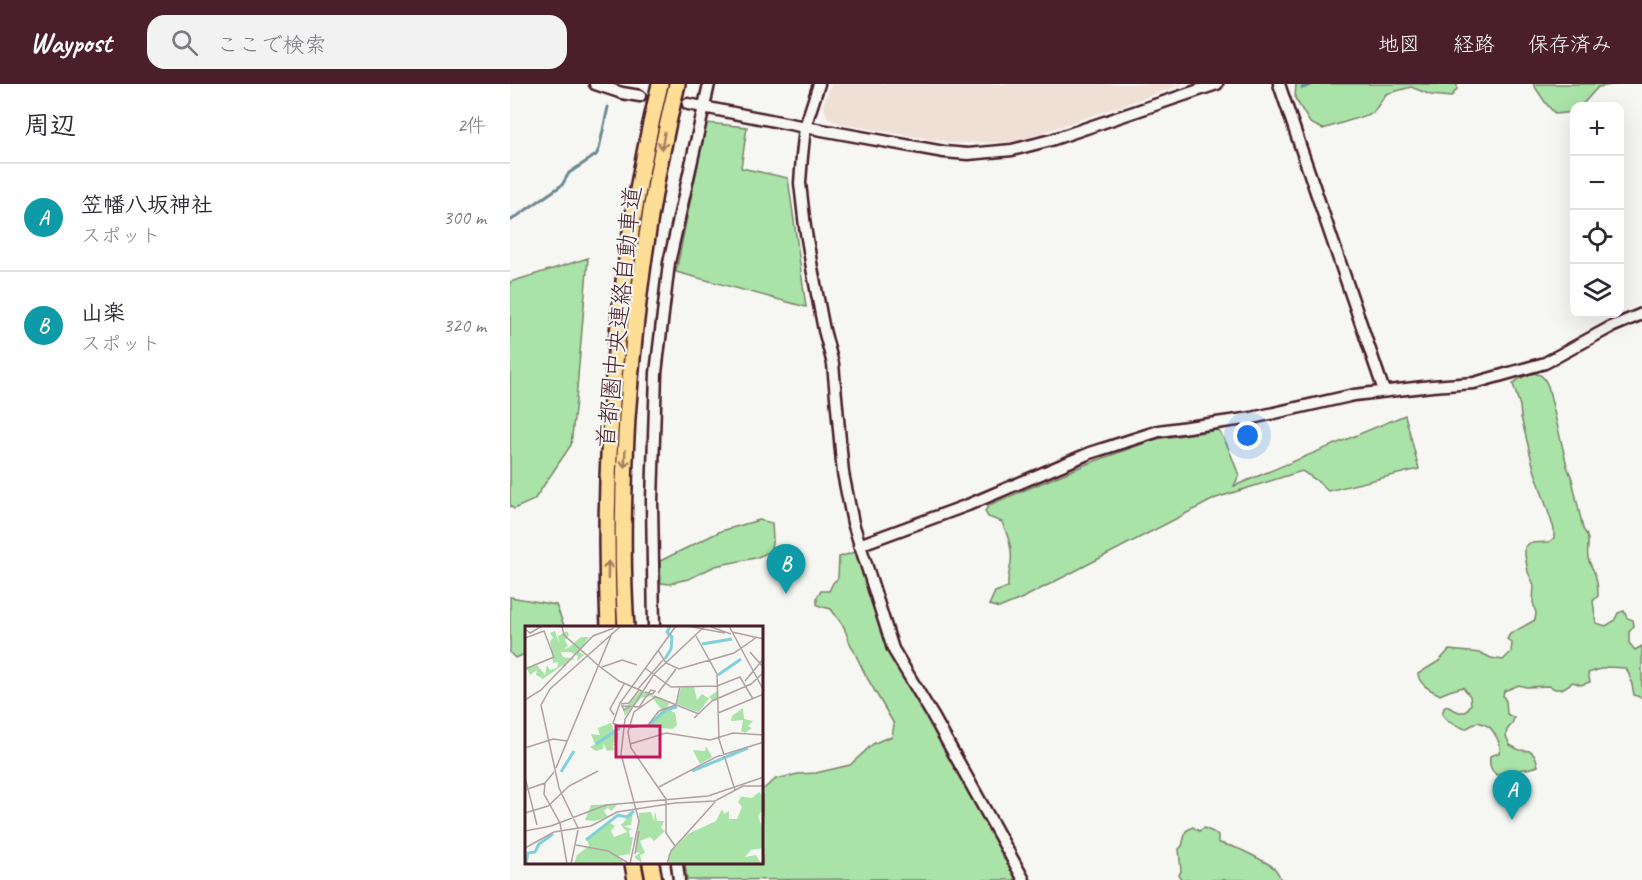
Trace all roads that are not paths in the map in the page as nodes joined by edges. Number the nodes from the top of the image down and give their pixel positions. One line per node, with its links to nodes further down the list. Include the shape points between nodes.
1 (595, 84): 8 (street)
2 (660, 84): 16 (highway, 首都圏中央連絡自動車道, one-way to 2, via 609,491 617,350 634,211)
3 (677, 84): 17 (highway, 首都圏中央連絡自動車道, one-way to 17, via 651,209 631,362 623,533)
4 (709, 84): 11 (street)
5 (819, 84): 12 (street)
6 (1217, 84): 12 (street, via 1012,150 944,152)
7 (1279, 84): 14 (street)
8 (623, 89): 9 (street)
9 (640, 96)
10 (688, 104): 11 (street)
11 (703, 107): 12 (street); 18 (street, via 669,263 656,373)
12 (806, 128): 15 (street, via 800,183 805,227 833,364 843,473)
13 (1642, 314): 14 (street, via 1524,370 1474,383)
14 (1384, 391): 15 (street, via 1252,418 1159,431 1090,453 968,505)
15 (859, 545): 25 (street, via 893,649)
16 (609, 626)
17 (626, 626)
18 (654, 626)
19 (633, 865): 22 (highway)
20 (651, 865): 23 (highway)
21 (677, 865): 24 (street)
22 (636, 880)
23 (654, 880)
24 (679, 880)
25 (1024, 880)

